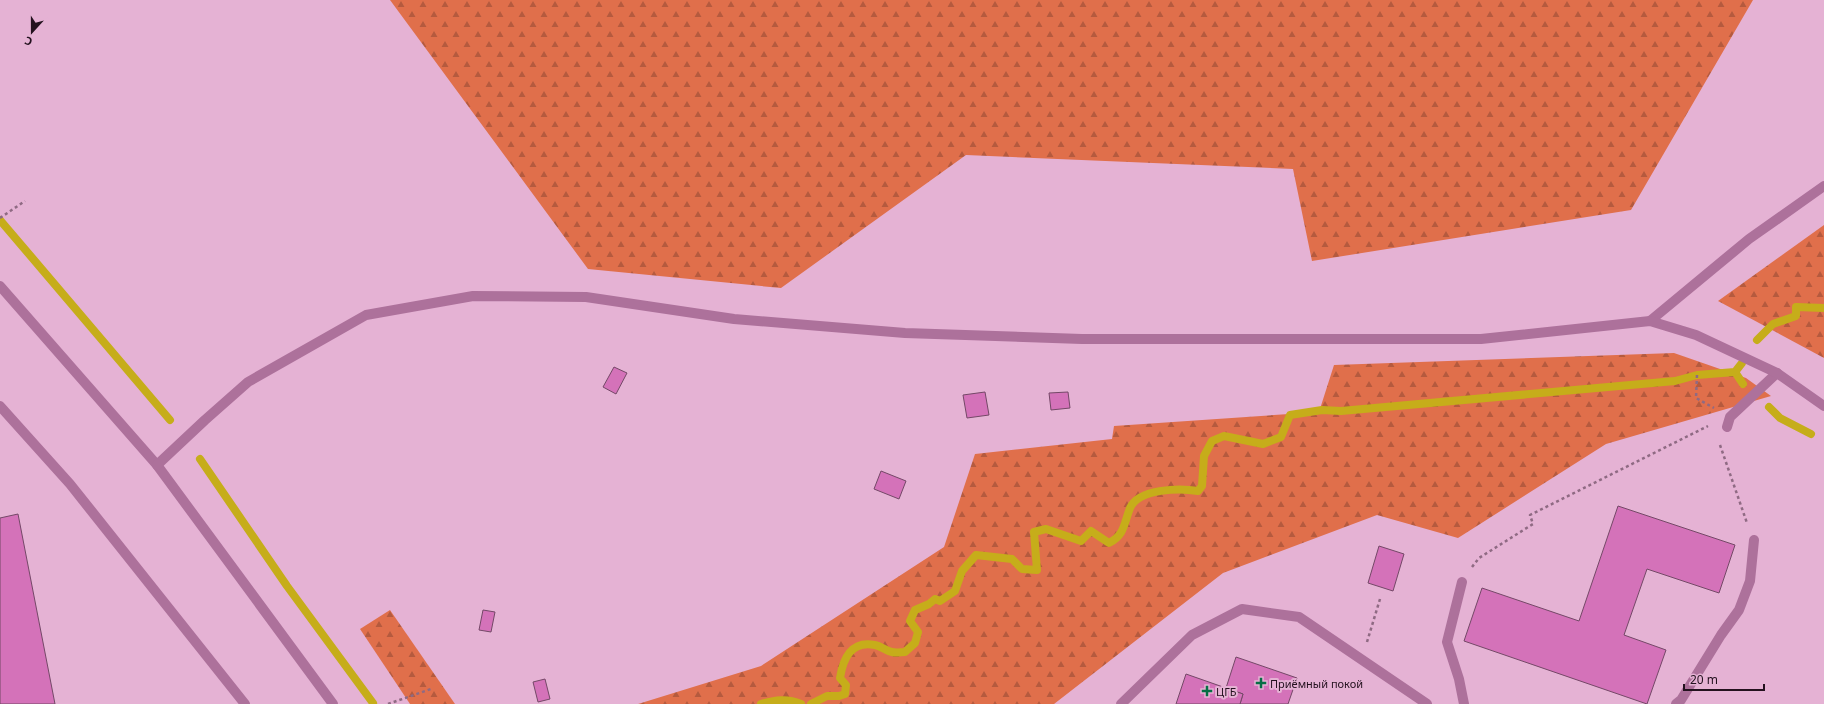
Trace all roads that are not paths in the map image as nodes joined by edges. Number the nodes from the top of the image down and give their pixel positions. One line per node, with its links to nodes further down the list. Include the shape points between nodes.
1 (1824, 186): 3 (street, via 1749,239)
2 (0, 286): 8 (street)
3 (1650, 320): 4 (street, via 1696,335); 8 (street, via 1481,339 1082,339 905,333 734,319 586,297 472,296 366,315 248,382)
4 (1777, 373): 6 (street); 7 (street)
5 (0, 406): 11 (street, via 70,484)
6 (1824, 406)
7 (1728, 422)
8 (157, 465): 12 (street)
9 (1754, 540): 16 (street, via 1750,581 1740,610)
10 (1462, 582): 15 (street, via 1447,642)
11 (245, 704)
12 (333, 704)
13 (1121, 704): 14 (street, via 1192,635 1242,609 1299,617)
14 (1427, 704)
15 (1464, 704)
16 (1676, 704)

